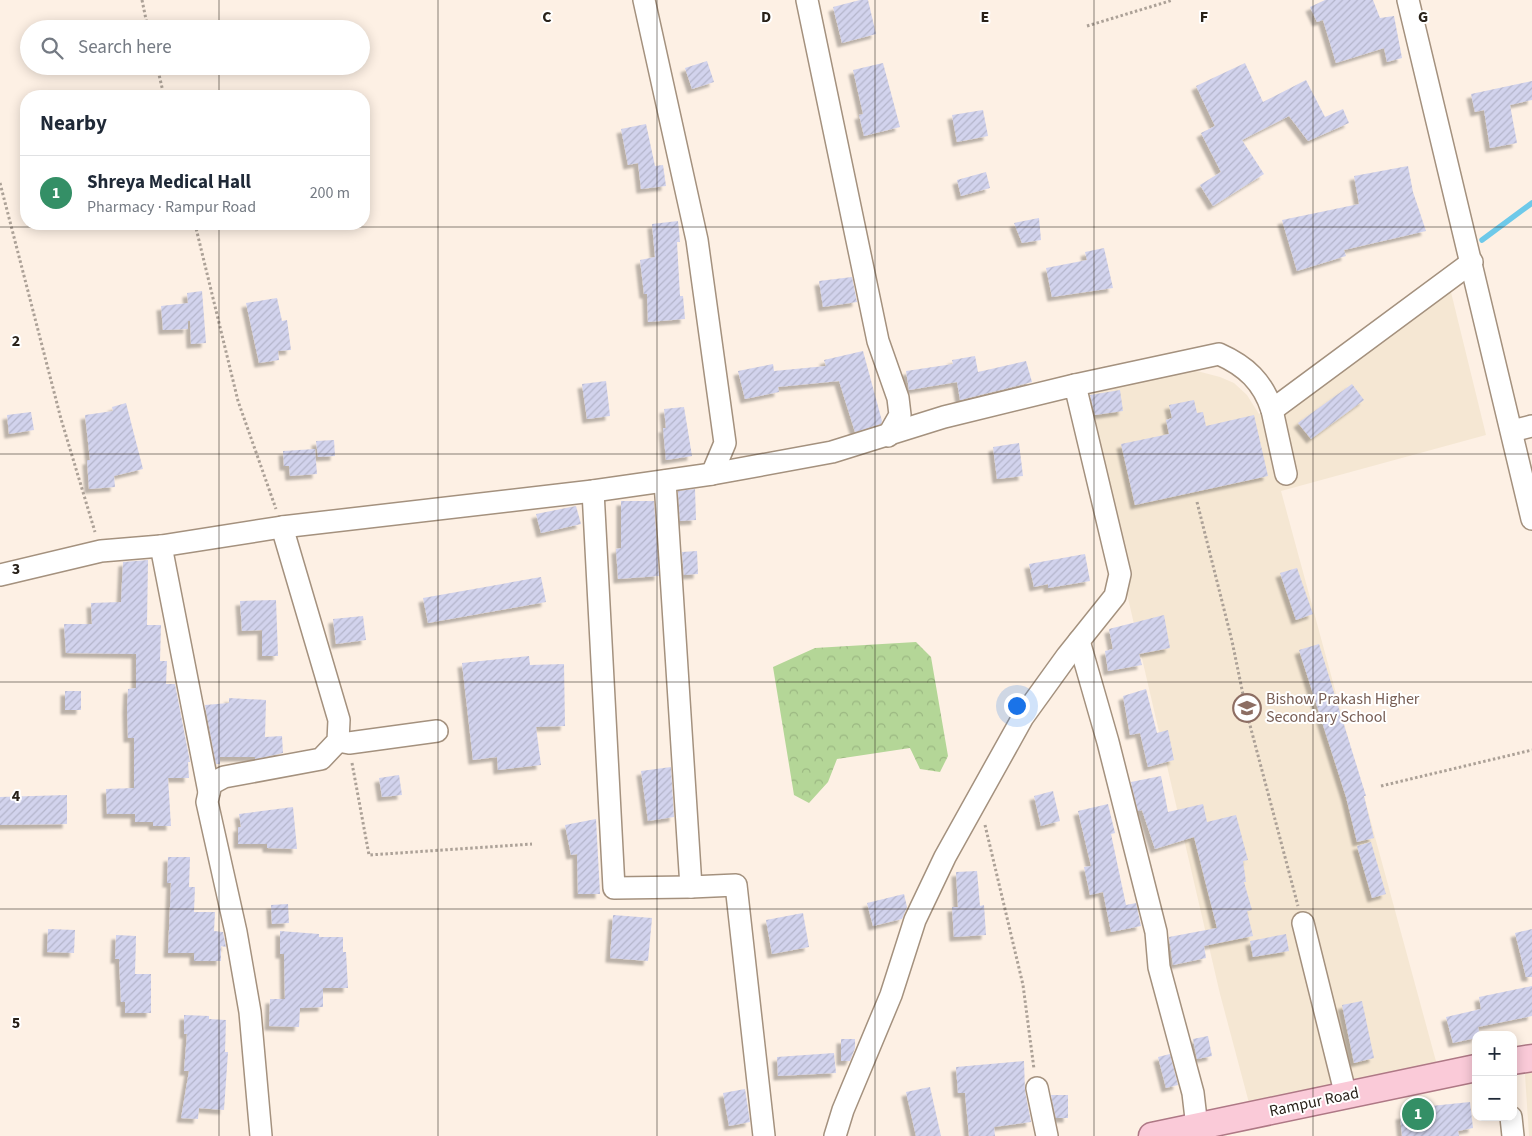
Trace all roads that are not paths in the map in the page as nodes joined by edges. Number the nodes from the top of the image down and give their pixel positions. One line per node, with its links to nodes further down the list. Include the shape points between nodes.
1 (644, 0): 11 (street, via 697,240 724,443)
2 (808, 0): 6 (street, via 878,341)
3 (1408, 0): 4 (street)
4 (1472, 262): 7 (street); 9 (street)
5 (1074, 385): 7 (street, via 1218,354 1239,363 1266,392); 8 (street); 19 (street, via 1120,574 1115,596)
6 (895, 390): 8 (street, via 912,410); 10 (street, via 900,415)
7 (1272, 410): 12 (street)
8 (944, 417): 10 (street)
9 (1522, 429): 15 (street)
10 (888, 436): 11 (street, via 832,452)
11 (712, 474): 13 (street)
12 (1286, 474)
13 (665, 481): 14 (street); 23 (street)
14 (593, 491): 16 (street); 23 (street, via 614,888)
15 (1532, 519)
16 (282, 527): 17 (street); 21 (street)
17 (162, 546): 18 (street, via 101,551); 22 (street)
18 (0, 575)
19 (1079, 641): 31 (street, via 1156,932 1159,967 1193,1093); 34 (street, via 1023,717 945,857 916,920 891,995)
20 (437, 731): 21 (street)
21 (343, 742): 22 (street, via 320,759 224,777 212,784)
22 (210, 792): 32 (street, via 207,802 250,1012)
23 (691, 887): 33 (street, via 736,885)
24 (1303, 923): 29 (street)
25 (1532, 1058): 26 (main road)
26 (1517, 1060)
27 (1472, 1069): 29 (main road, Rampur Road)
28 (1037, 1088): 35 (street)
29 (1346, 1096): 31 (main road, Rampur Road)
30 (1511, 1121): 37 (street)
31 (1197, 1126): 36 (main road, Rampur Road)
32 (260, 1136)
33 (764, 1136)
34 (835, 1136)
35 (1047, 1136)
36 (1152, 1136)
37 (1513, 1136)

